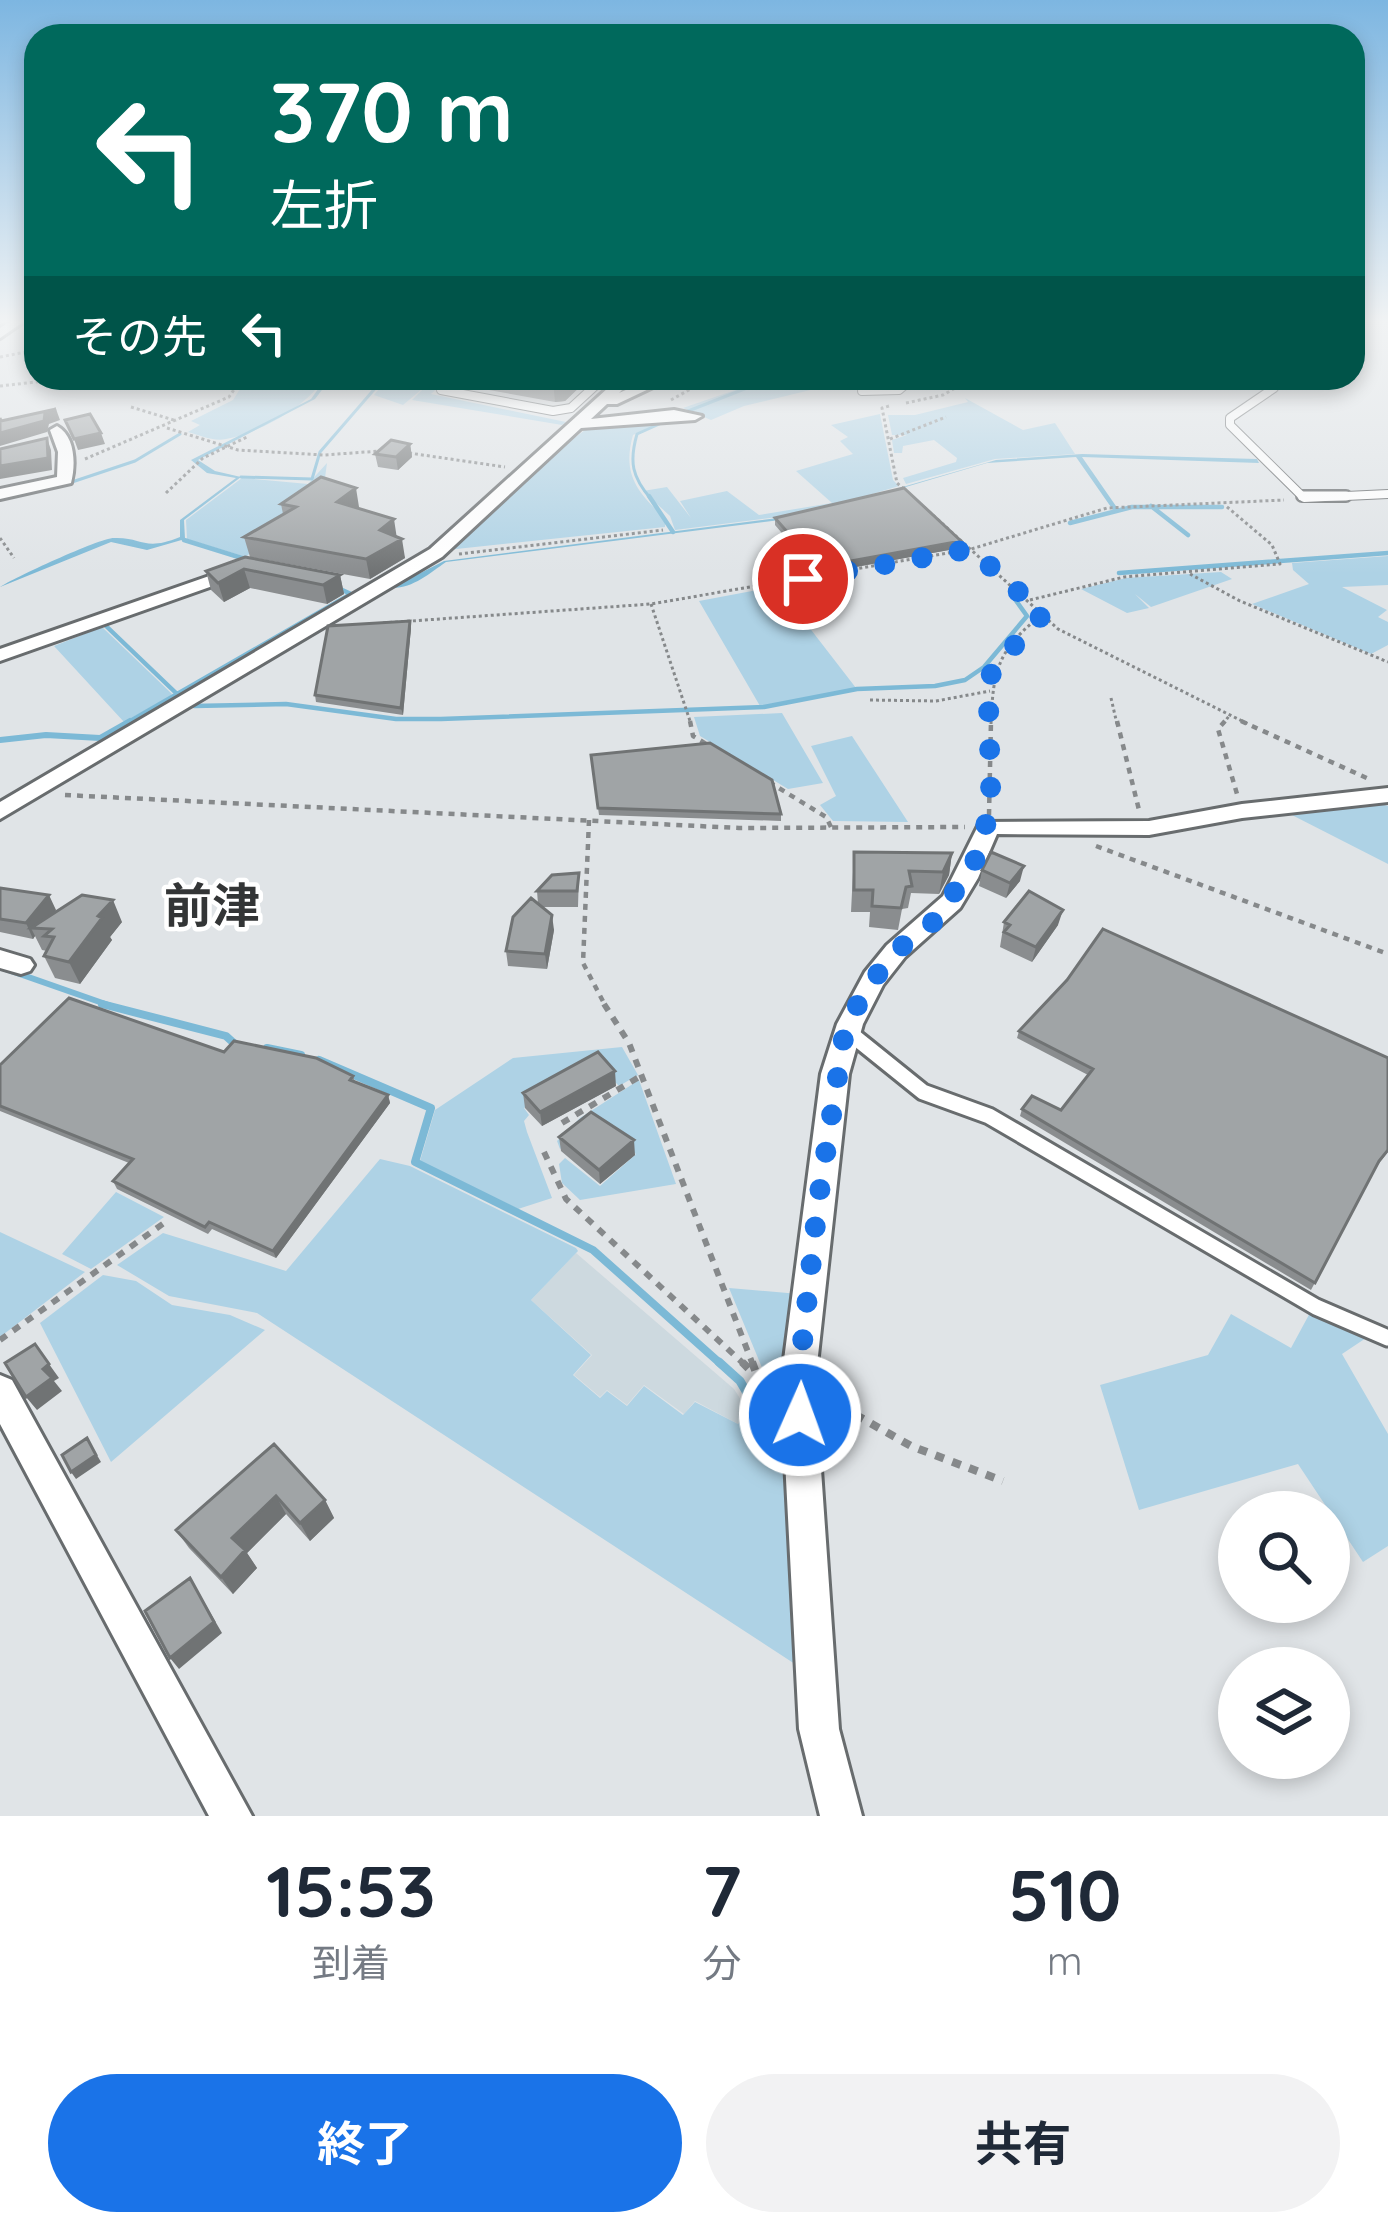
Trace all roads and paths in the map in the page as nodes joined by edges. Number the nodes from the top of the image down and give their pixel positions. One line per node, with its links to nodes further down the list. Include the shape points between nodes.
1 (216, 405): 14 (path)
2 (520, 405): 3 (lane, via 553,411)
3 (575, 405)
4 (603, 405): 8 (street)
5 (663, 405): 10 (path)
6 (898, 405): 18 (path, via 883,408)
7 (1249, 405): 27 (lane, via 1230,424)
8 (600, 406): 13 (street)
9 (131, 407): 14 (path)
10 (656, 409): 13 (street)
11 (695, 416): 13 (street, via 682,410 640,422)
12 (946, 417): 18 (path)
13 (580, 421): 23 (street)
14 (180, 422): 15 (path)
15 (167, 428): 20 (path); 21 (path)
16 (249, 436): 20 (path)
17 (106, 437): 21 (path)
18 (889, 440): 31 (path, via 897,483)
19 (41, 443): 22 (street, via 59,434)
20 (222, 445): 23 (path, via 288,454 397,451); 24 (path)
21 (114, 448): 22 (path)
22 (64, 466): 25 (street, via 65,480)
23 (525, 471): 32 (street)
24 (166, 493)
25 (0, 494)
26 (1388, 494): 27 (lane)
27 (1304, 498): 28 (path)
28 (1222, 503): 31 (path, via 1107,508); 35 (path, via 1282,562)
29 (664, 530): 32 (path)
30 (0, 538): 33 (path)
31 (971, 549): 38 (path); 39 (path)
32 (435, 553): 37 (street)
33 (14, 557)
34 (249, 567): 42 (street)
35 (1190, 574): 38 (path, via 1124,577); 43 (path)
36 (352, 586): 37 (street)
37 (373, 590): 52 (street)
38 (1030, 600): 40 (path)
39 (651, 604): 41 (path); 48 (path, via 693,736)
40 (1043, 614): 44 (path, via 993,669); 47 (path, via 1097,652)
41 (381, 623)
42 (0, 655)
43 (1388, 662)
44 (990, 692): 46 (path); 56 (path)
45 (1111, 698): 57 (path)
46 (870, 700)
47 (1230, 714): 51 (path); 53 (path, via 1217,729)
48 (710, 746)
49 (759, 776): 58 (path)
50 (0, 792): 52 (street)
51 (1388, 792): 53 (street)
52 (29, 794): 54 (street); 55 (path)
53 (1242, 811): 57 (street)
54 (0, 812)
55 (589, 820): 58 (path); 62 (path, via 583,963)
56 (988, 826): 57 (street); 58 (path); 61 (street, via 964,883 937,919 896,951)
57 (1143, 827)
58 (832, 828)
59 (1088, 843): 60 (path)
60 (1388, 954)
61 (845, 1029): 66 (lane, via 923,1091 989,1116 1316,1307); 69 (street)
62 (642, 1076): 63 (path); 68 (path)
63 (562, 1123)
64 (544, 1152): 68 (path, via 566,1199)
65 (164, 1223): 67 (path)
66 (1388, 1338)
67 (0, 1340)
68 (756, 1376): 71 (path)
69 (798, 1383): 72 (path, via 911,1447); 74 (street, via 819,1729)
70 (0, 1391): 73 (street)
71 (775, 1423)
72 (1003, 1481)
73 (231, 1816)
74 (841, 1816)

